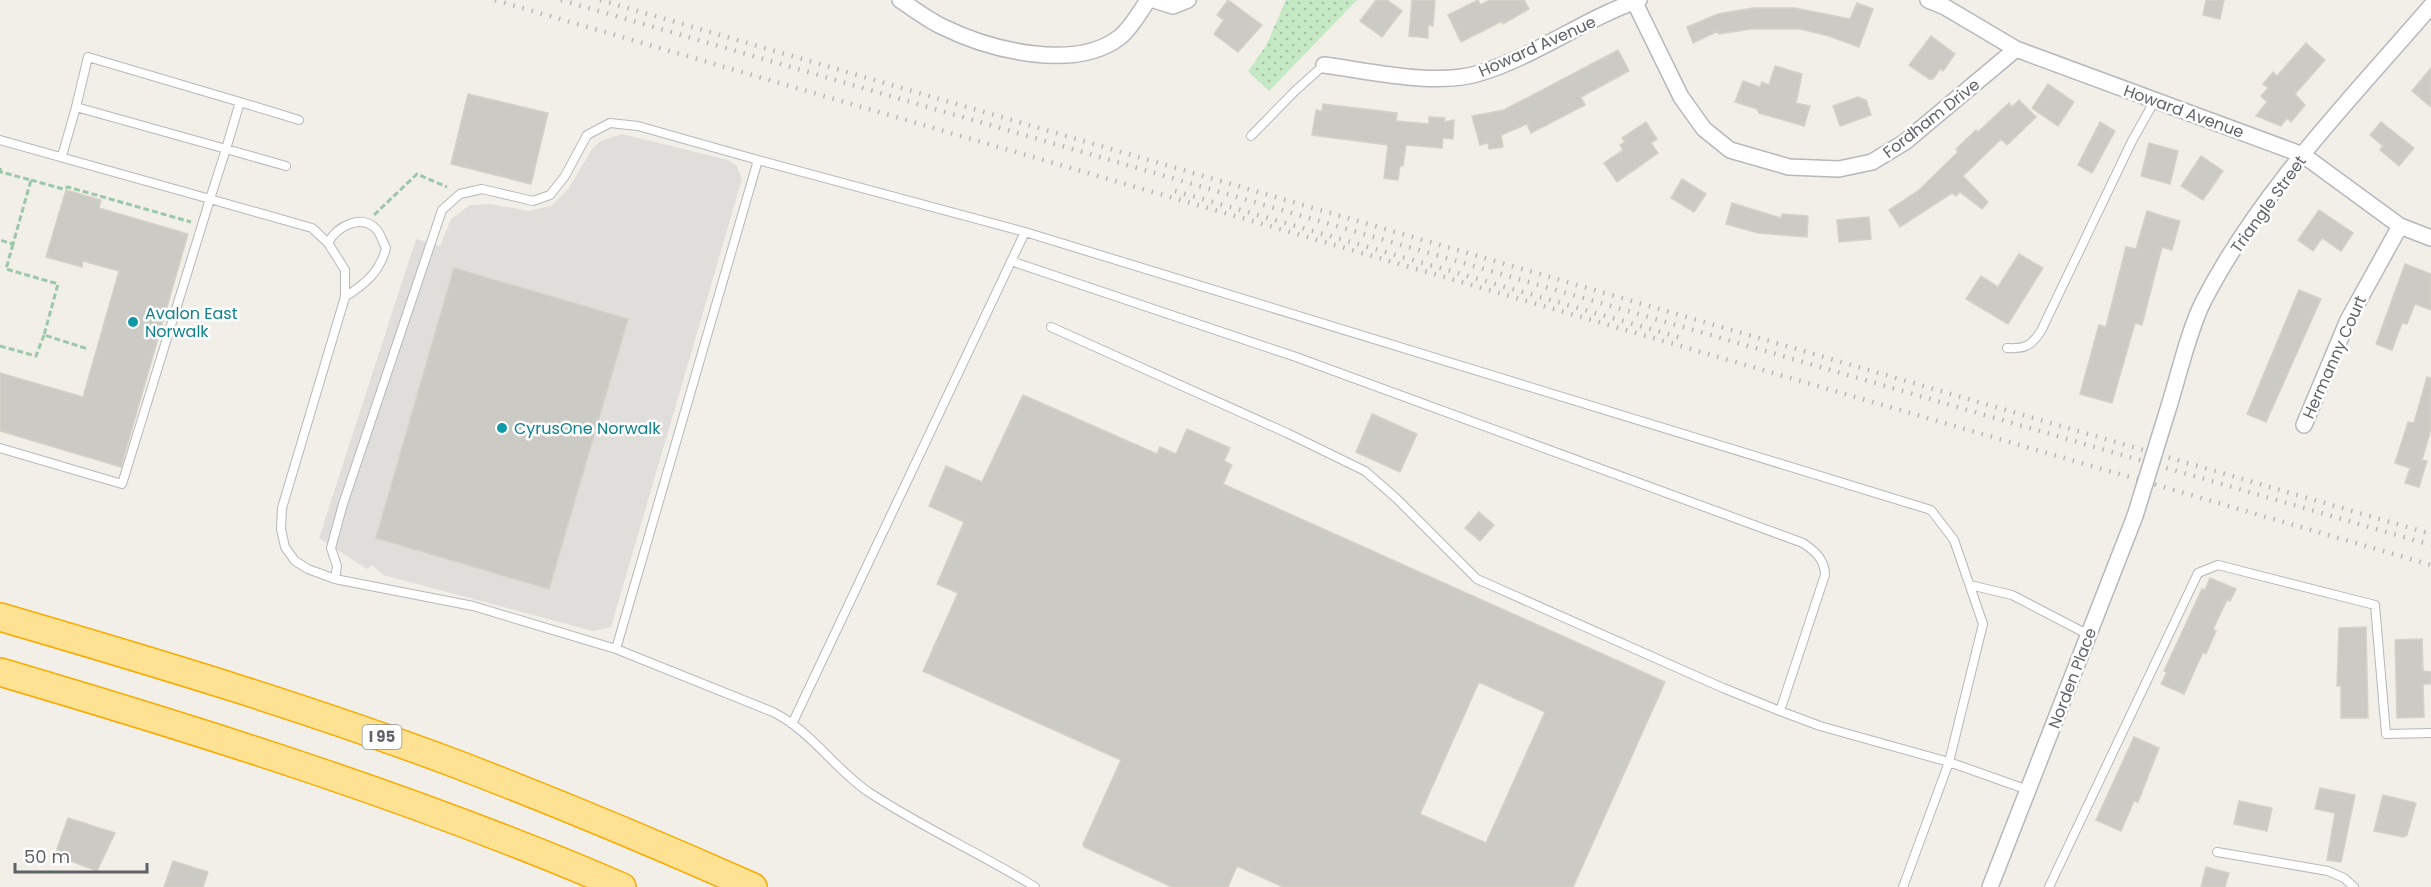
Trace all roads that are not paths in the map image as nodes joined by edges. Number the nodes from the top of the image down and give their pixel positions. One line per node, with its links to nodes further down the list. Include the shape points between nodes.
1 (900, 0): 2 (street, via 943,27 1001,48 1047,56 1083,54 1120,37)
2 (1148, 0)
3 (1154, 0): 4 (street, via 1168,6)
4 (1188, 0)
5 (1928, 0): 8 (street, Howard Avenue)
6 (1636, 1): 8 (street, Fordham Drive, via 1681,97 1704,129 1730,150 1789,167 1839,169 1872,162 1905,142); 9 (street, Howard Avenue, via 1478,74 1433,78)
7 (2431, 6): 17 (street, Triangle Street)
8 (2016, 49): 10 (street, Howard Avenue)
9 (1324, 65): 14 (lane)
10 (2155, 100): 17 (street, Howard Avenue); 29 (lane, via 2041,331 2033,344 2022,349)
11 (240, 102): 12 (lane, via 88,57); 13 (lane); 16 (lane)
12 (76, 107): 16 (lane); 18 (lane)
13 (299, 120)
14 (1251, 136)
15 (0, 140): 18 (lane)
16 (226, 149): 20 (lane); 21 (lane)
17 (2303, 155): 22 (street, Howard Avenue); 32 (street, Triangle Street, bridge, via 2240,237 2202,304)
18 (62, 156): 21 (lane)
19 (758, 160): 23 (lane); 33 (lane, via 638,126 610,123 587,135 550,195 534,201 482,189 460,194 441,210 343,504 332,548 337,566); 37 (lane)
20 (286, 166)
21 (210, 199): 25 (lane, via 312,228); 31 (lane, via 122,484)
22 (2400, 226): 24 (street, Howard Avenue); 30 (street, Hermanny Court, via 2348,320)
23 (1025, 232): 26 (lane); 34 (lane, via 1931,510 1954,540)
24 (2431, 238)
25 (328, 243): 27 (lane, via 345,270); 27 (lane, via 344,225 363,222 377,230 386,248 382,264 367,283)
26 (1011, 261): 39 (lane, via 1296,357 1803,543 1820,557 1825,575); 40 (lane)
27 (345, 297): 33 (lane, via 281,518 282,538 290,555 308,569)
28 (1051, 327): 39 (lane, via 1365,471 1477,579)
29 (2007, 348)
30 (2304, 425)
31 (0, 448)
32 (2149, 468): 36 (street, Norden Place, bridge, via 2135,516)
33 (335, 579): 37 (lane, via 473,606)
34 (1970, 585): 36 (lane, via 2012,595); 42 (lane, via 1983,624)
35 (0, 617): 46 (highway, I 95, via 277,701 398,743 578,812)
36 (2089, 635): 43 (street, Norden Place)
37 (616, 649): 40 (lane)
38 (0, 672): 45 (highway, via 316,770)
39 (1780, 711): 42 (lane)
40 (793, 722): 47 (lane, via 865,789)
41 (2431, 734): 50 (lane, via 2386,734 2375,605 2218,565 2198,573)
42 (1949, 762): 43 (lane); 48 (lane)
43 (2028, 790): 49 (street, Norden Place)
44 (2217, 852): 51 (lane, via 2328,871)
45 (622, 887)
46 (753, 887)
47 (1035, 887)
48 (1903, 887)
49 (1990, 887)
50 (2049, 887)
51 (2354, 887)

